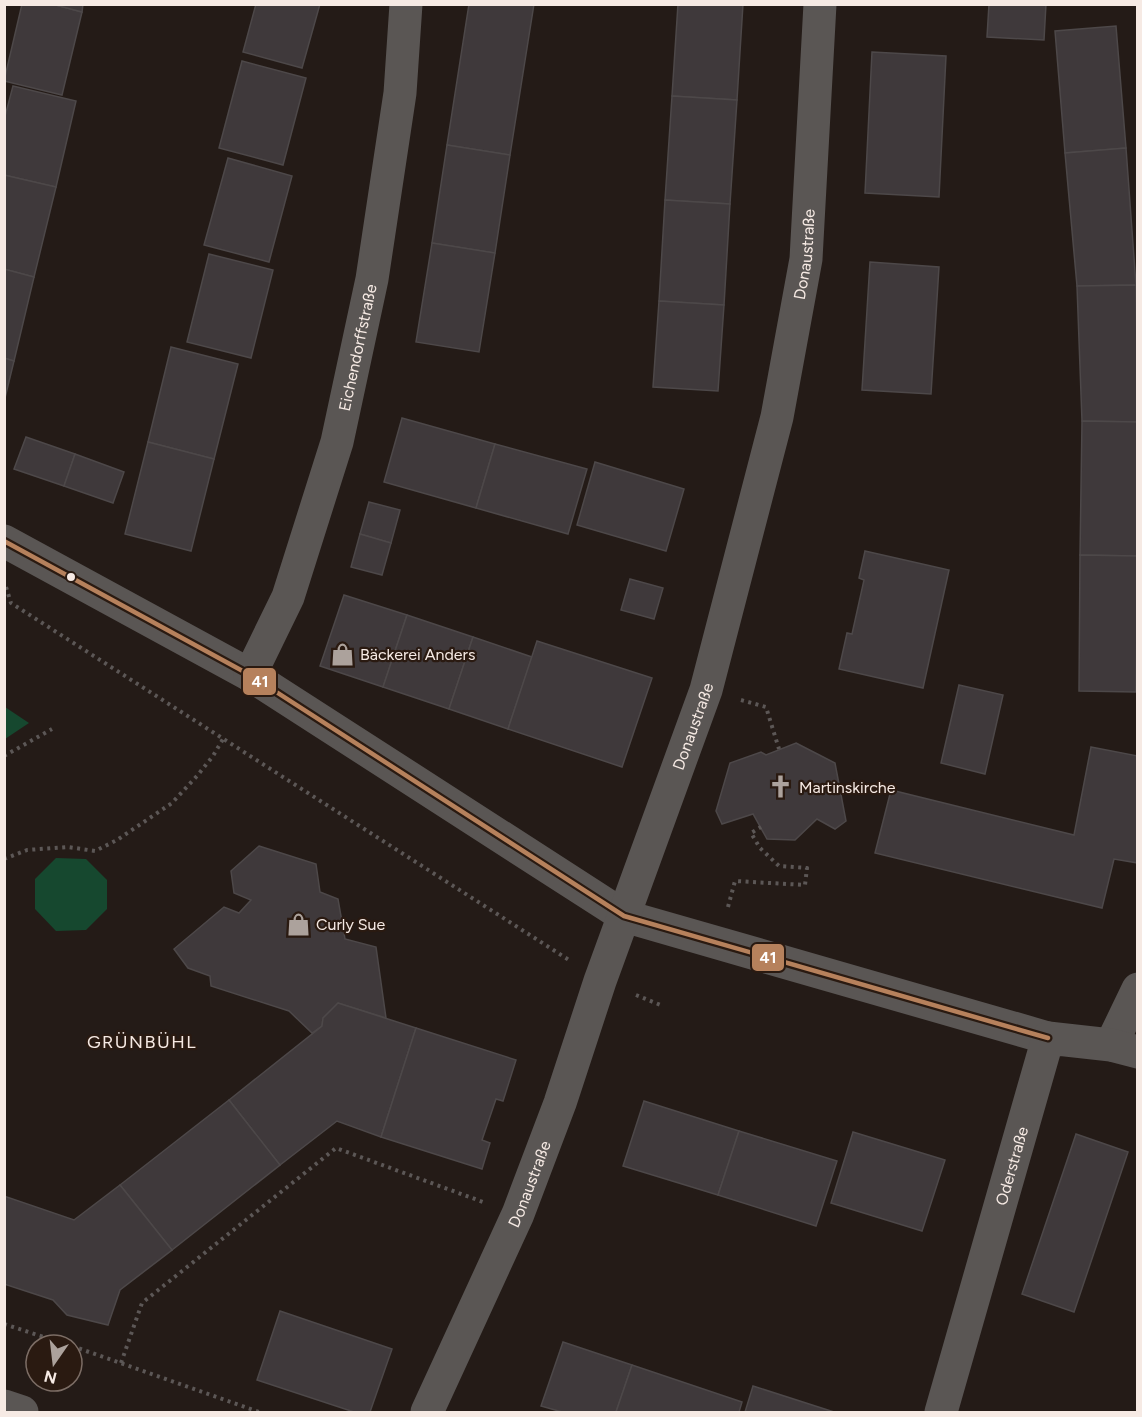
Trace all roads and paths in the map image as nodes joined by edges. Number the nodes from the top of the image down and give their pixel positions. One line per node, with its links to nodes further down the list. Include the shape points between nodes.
1 (406, 4): 5 (street, Eichendorffstraße, via 400,93 372,279 337,442 288,597)
2 (820, 4): 6 (street, Donaustraße, via 806,259 777,417)
3 (4, 541): 5 (street)
4 (4, 583): 8 (path, via 11,603)
5 (250, 675): 13 (street)
6 (706, 690): 9 (path, via 766,707); 13 (street, Donaustraße)
7 (52, 729): 10 (path)
8 (223, 739): 12 (path, via 172,803 117,840 95,851 68,847 27,850); 15 (path)
9 (779, 749)
10 (4, 756)
11 (761, 827): 14 (path, via 752,833 760,848 779,866 807,868 806,885 735,881)
12 (4, 860)
13 (624, 916): 14 (street); 15 (street, Donaustraße)
14 (718, 943): 18 (street)
15 (600, 981): 17 (path); 20 (street, Donaustraße)
16 (1137, 989): 19 (street)
17 (663, 1006)
18 (1048, 1038): 19 (street); 29 (street, Oderstraße)
19 (1124, 1048)
20 (518, 1214): 24 (path, via 336,1148 142,1303); 28 (street, Donaustraße)
21 (4, 1324): 22 (path)
22 (31, 1333)
23 (84, 1351): 24 (path)
24 (121, 1363): 27 (path)
25 (4, 1406): 26 (street)
26 (22, 1413)
27 (259, 1413)
28 (427, 1413)
29 (941, 1413)

